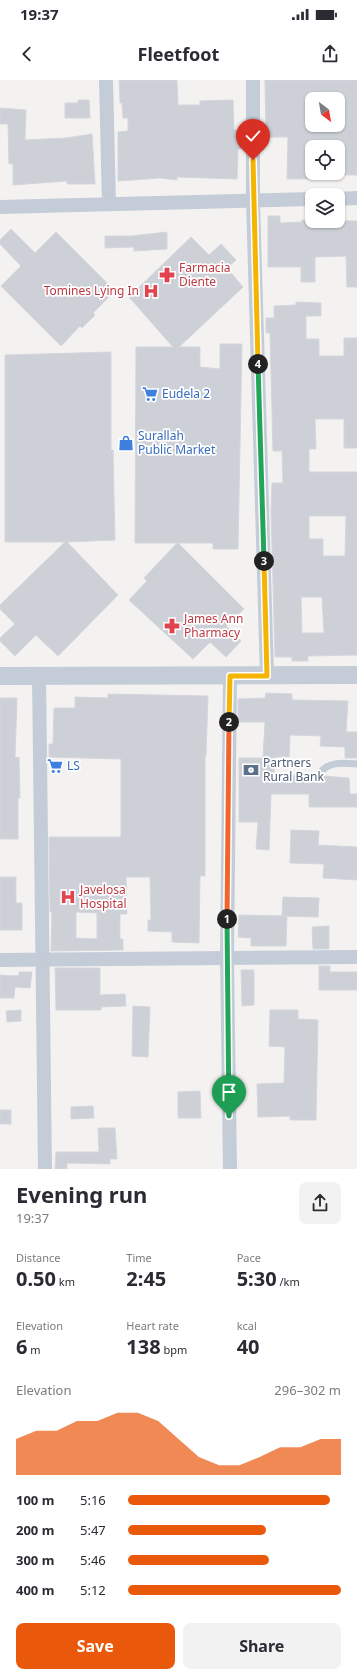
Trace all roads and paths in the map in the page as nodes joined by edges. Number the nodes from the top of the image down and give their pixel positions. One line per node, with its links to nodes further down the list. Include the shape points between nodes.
1 (106, 80): 7 (street)
2 (253, 80): 6 (street)
3 (357, 198): 5 (street)
4 (305, 199): 6 (street)
5 (345, 199)
6 (254, 201): 7 (street); 13 (street)
7 (109, 204): 8 (street)
8 (0, 207)
9 (39, 675): 11 (street); 12 (street); 18 (street)
10 (357, 675): 13 (street)
11 (0, 676)
12 (230, 676): 13 (street); 16 (street)
13 (267, 676)
14 (357, 764): 15 (lane, via 331,764)
15 (320, 773)
16 (226, 957): 17 (street); 18 (street); 21 (street)
17 (357, 957)
18 (41, 959): 19 (street); 20 (street)
19 (0, 960)
20 (45, 1169)
21 (230, 1169)

